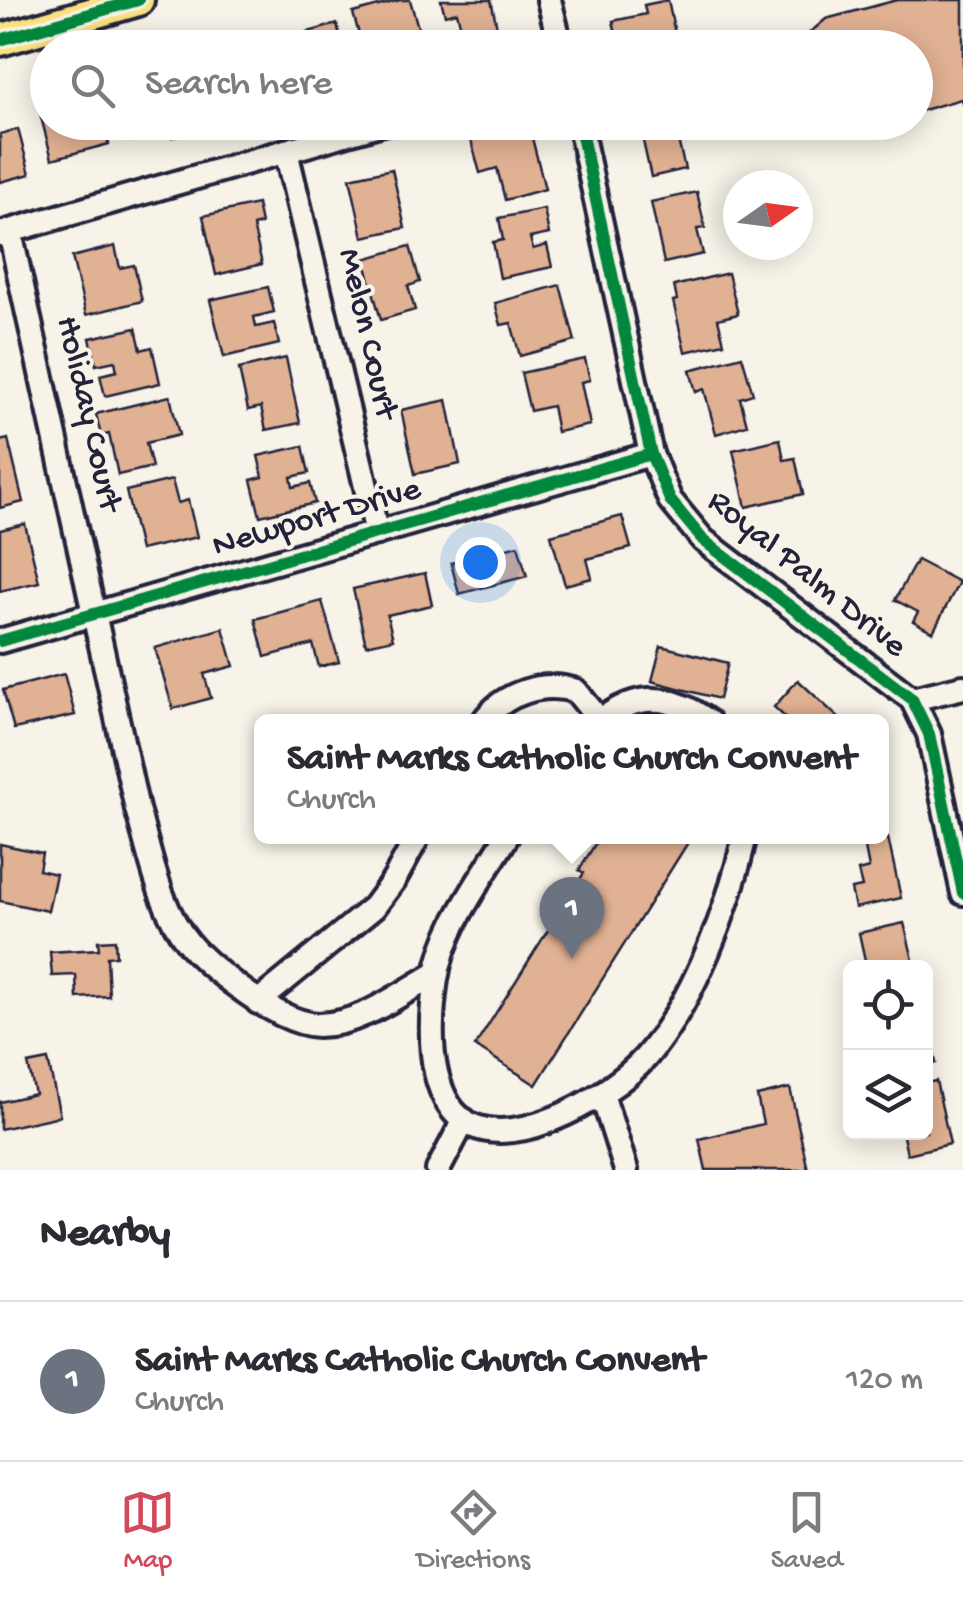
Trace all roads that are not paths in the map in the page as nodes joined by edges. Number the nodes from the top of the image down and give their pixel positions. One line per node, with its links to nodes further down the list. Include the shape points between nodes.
1 (138, 0): 3 (main road)
2 (550, 0): 4 (street)
3 (100, 5): 5 (main road)
4 (558, 30)
5 (0, 40)
6 (324, 140): 8 (street)
7 (582, 140): 10 (street, Royal Palm Drive)
8 (286, 151): 9 (street); 11 (street, Melon Court)
9 (5, 233): 12 (street, Holiday Court)
10 (651, 454): 11 (street, Newport Drive); 15 (street, Royal Palm Drive, via 670,500 703,540)
11 (377, 534): 12 (street, Newport Drive)
12 (95, 613): 13 (street, Newport Drive); 25 (street, Holiday Court, via 164,900 188,943)
13 (0, 641)
14 (963, 687): 15 (street)
15 (912, 699): 23 (street, Royal Palm Drive, via 929,734)
16 (493, 714): 17 (street, via 514,696 564,686)
17 (594, 714)
18 (608, 714): 19 (street, via 641,699 672,701)
19 (694, 714)
20 (414, 844): 25 (street, via 374,907)
21 (502, 844): 24 (street, via 454,924)
22 (743, 844): 26 (street, via 734,888 681,1008 645,1058)
23 (963, 894)
24 (437, 973): 25 (street, Holiday Court, via 344,1021 315,1025); 27 (street, via 436,1073 450,1108)
25 (258, 1002)
26 (602, 1094): 27 (street, via 546,1124 504,1133); 29 (street)
27 (464, 1120): 28 (street)
28 (438, 1170)
29 (626, 1170)

